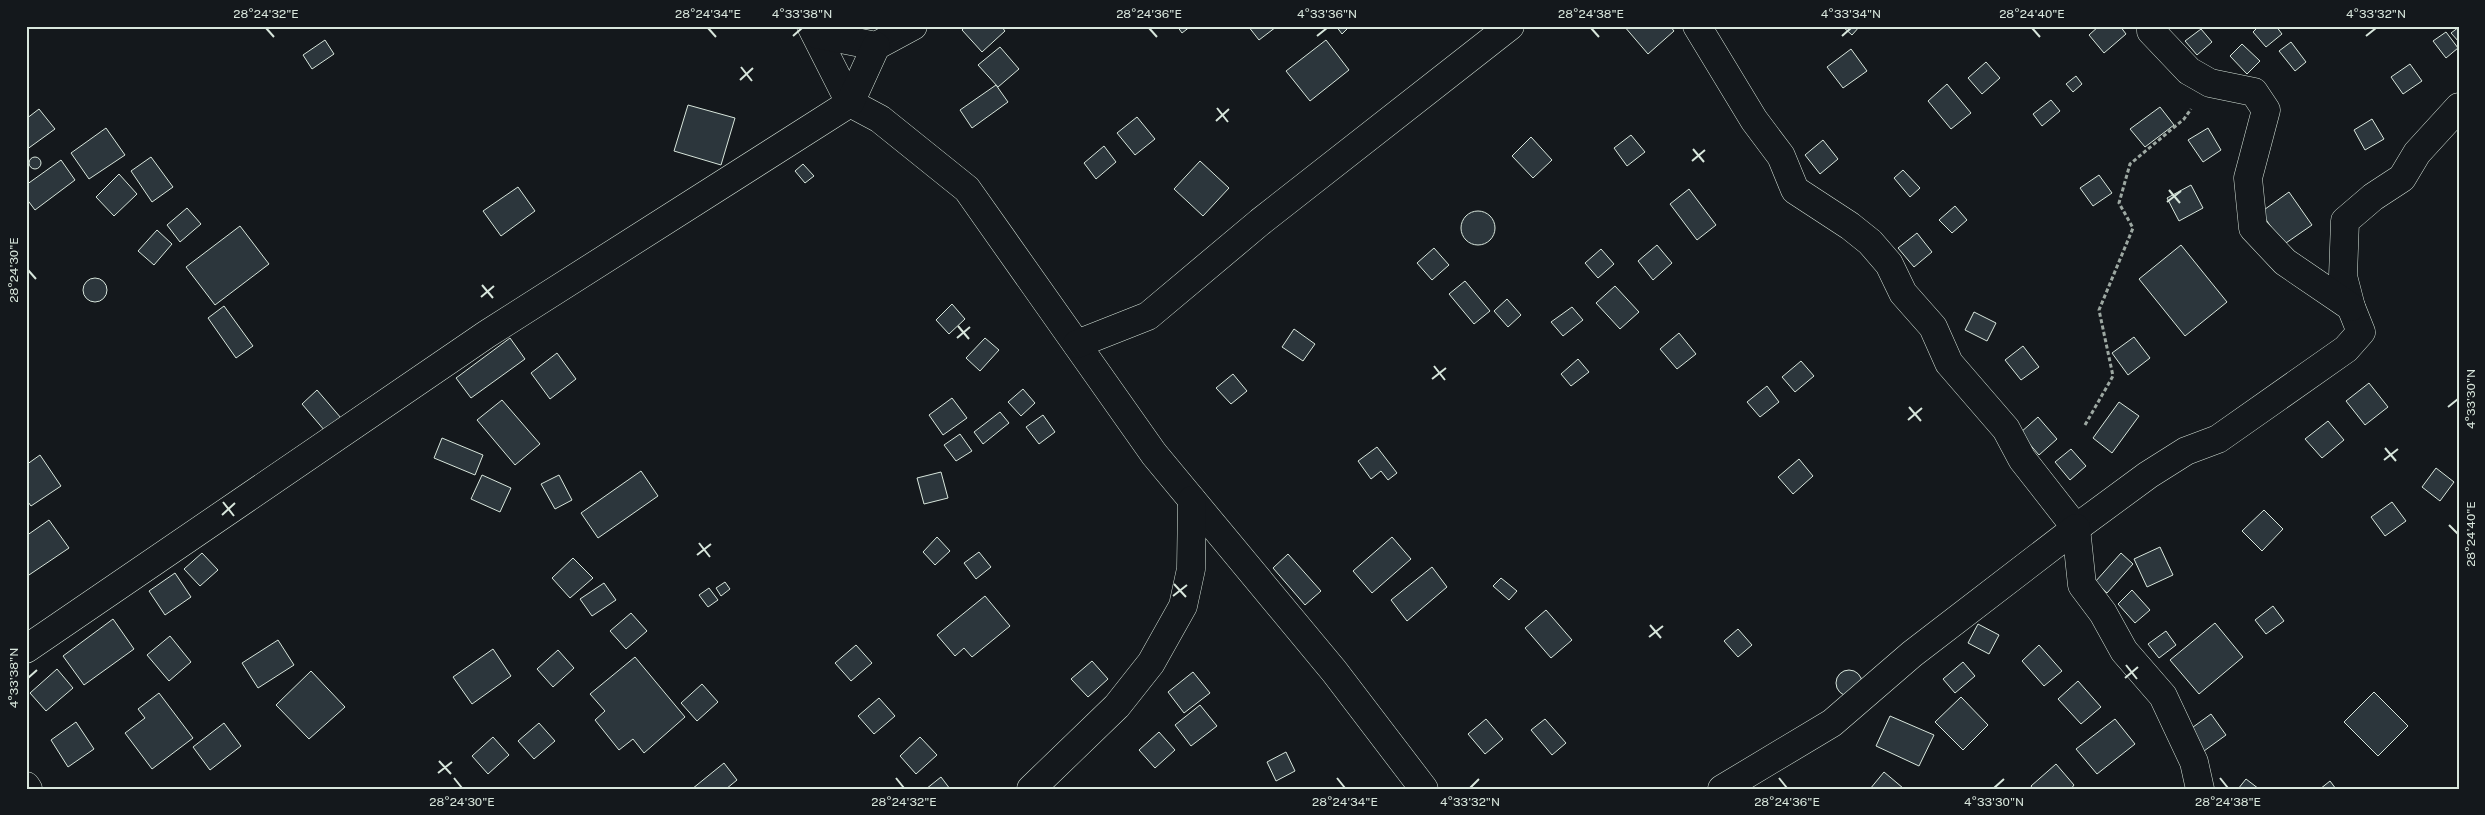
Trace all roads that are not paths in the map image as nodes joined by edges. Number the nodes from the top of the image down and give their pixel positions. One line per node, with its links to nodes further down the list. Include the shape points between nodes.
1 (914, 26): 6 (street)
2 (1510, 26): 10 (street, via 1260,222 1148,316)
3 (1697, 26): 12 (street, via 1754,120 1781,156 1795,190 1850,226 1889,264 1903,293 1933,327 1949,363 2006,429 2022,459)
4 (2151, 26): 9 (street, via 2151,30 2189,71 2210,83 2254,92 2266,110 2248,178 2253,228 2285,262)
5 (814, 30): 6 (street); 7 (street)
6 (876, 46): 7 (street)
7 (850, 103): 10 (street, via 880,119 967,189); 13 (street, via 487,334)
8 (2459, 107): 9 (street, via 2417,154 2402,178 2372,197 2344,221 2344,276)
9 (2351, 307): 12 (street, via 2361,332 2346,349 2218,439 2186,451 2148,475)
10 (1077, 344): 11 (street, via 1154,454)
11 (1192, 500): 14 (street, via 1190,570 1183,606 1151,663 1117,706); 15 (street, via 1334,671)
12 (2076, 528): 16 (street, via 1912,654 1832,723); 17 (street, via 2082,585 2103,613 2124,651 2163,696 2194,762)
13 (26, 650)
14 (1031, 789)
15 (1424, 789)
16 (1722, 789)
17 (2200, 789)

